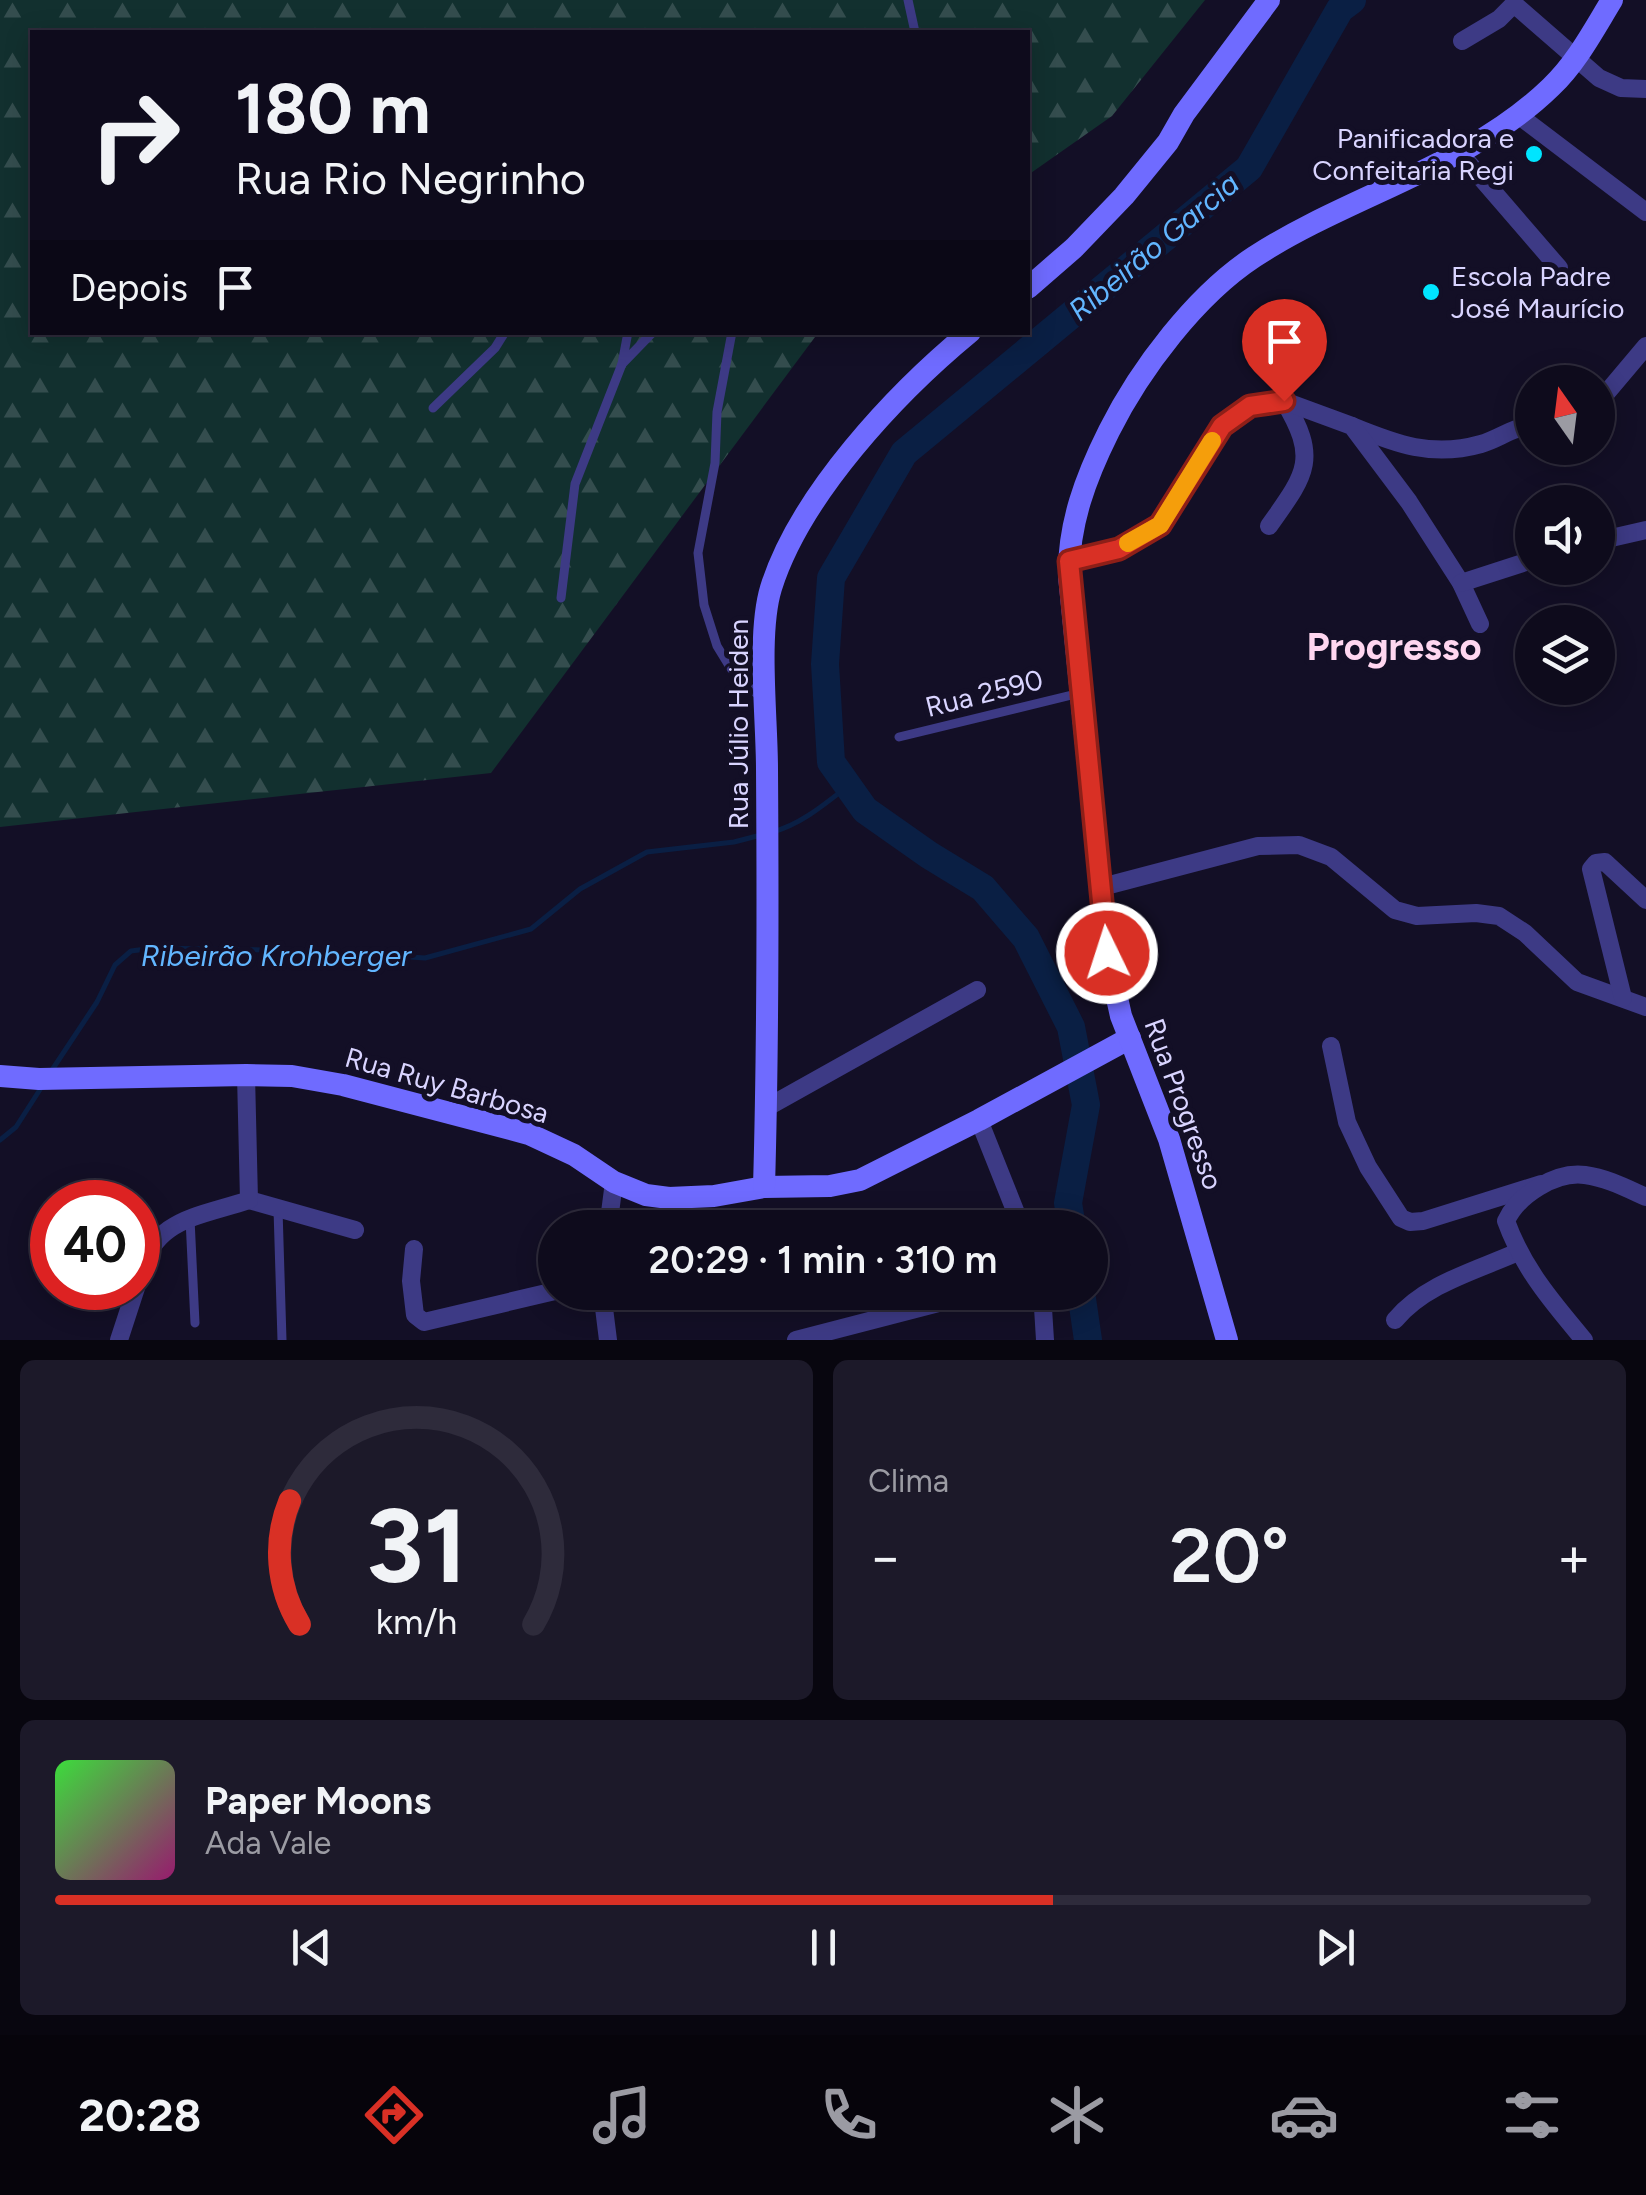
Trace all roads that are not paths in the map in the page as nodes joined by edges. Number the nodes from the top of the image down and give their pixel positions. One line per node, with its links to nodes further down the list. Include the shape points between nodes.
1 (908, 0): 4 (lane)
2 (1268, 0): 12 (street, via 1124,196)
3 (1612, 0): 6 (street, Rua Progresso)
4 (915, 30)
5 (1462, 41): 6 (street, via 1514,4)
6 (1577, 58): 7 (street, via 1621,88); 8 (street, Rua Progresso)
7 (1646, 89)
8 (1518, 115): 9 (street, Rua Progresso); 10 (street)
9 (1458, 151): 11 (street); 28 (street, Rua Progresso, via 1253,258 1209,295 1120,409 1089,471)
10 (1646, 212)
11 (1559, 268)
12 (1030, 286)
13 (503, 335): 22 (lane)
14 (627, 335): 19 (lane)
15 (650, 335): 19 (lane)
16 (731, 335): 34 (lane, via 698,554 717,646 736,677)
17 (966, 335): 34 (street, Rua Júlio Heiden, via 875,423 790,543 764,631)
18 (1646, 346): 20 (street)
19 (622, 364): 31 (lane, via 574,484)
20 (1615, 383)
21 (1284, 401): 23 (street); 25 (street, via 1302,432 1306,456 1299,484); 28 (street, via 1250,406 1222,426 1160,525 1119,549)
22 (432, 408)
23 (1352, 426): 24 (street, via 1405,448 1454,450); 30 (street)
24 (1515, 429)
25 (1269, 526)
26 (1646, 530): 27 (street)
27 (1615, 537)
28 (1069, 561): 33 (street, Rua Progresso)
29 (1515, 566): 30 (street)
30 (1461, 584): 32 (street)
31 (561, 598)
32 (1480, 624)
33 (1080, 693): 35 (lane, Rua 2590); 36 (street, Rua Progresso)
34 (767, 702): 45 (street, Rua Júlio Heiden)
35 (899, 737)
36 (1102, 886): 39 (street, via 1258,846 1299,844 1332,857 1395,910 1499,916 1576,982); 41 (street, Rua Progresso, via 1107,953)
37 (1646, 900): 39 (street, via 1605,862 1591,869)
38 (977, 990): 45 (street)
39 (1623, 998): 40 (street)
40 (1646, 1007)
41 (1130, 1038): 46 (street, Rua Ruy Barbosa); 72 (street, Rua Progresso, via 1169,1139)
42 (1331, 1046): 48 (street, via 1347,1122 1400,1218 1422,1221)
43 (246, 1075): 44 (street, Rua Ruy Barbosa); 47 (street, Rua Ruy Barbosa, via 343,1085 529,1134); 51 (street)
44 (0, 1076)
45 (766, 1108): 49 (street, Rua Júlio Heiden)
46 (979, 1120): 49 (street, Rua Ruy Barbosa, via 860,1180); 54 (street)
47 (614, 1182): 49 (street, Rua Ruy Barbosa, via 669,1198); 53 (street)
48 (1542, 1184): 50 (street, via 1580,1174); 59 (street, via 1506,1221)
49 (764, 1187)
50 (1646, 1197)
51 (249, 1200): 52 (street); 55 (street)
52 (278, 1209): 56 (street); 68 (lane)
53 (610, 1210)
54 (1015, 1210)
55 (190, 1219): 57 (street); 66 (lane)
56 (355, 1230)
57 (160, 1237)
58 (414, 1249): 60 (street, via 415,1315 424,1322)
59 (1518, 1252): 65 (street, via 1430,1290); 73 (street)
60 (538, 1295)
61 (129, 1310): 67 (street)
62 (604, 1310): 69 (street)
63 (912, 1310): 70 (street)
64 (1043, 1310): 71 (street)
65 (1396, 1320)
66 (196, 1323)
67 (119, 1340)
68 (282, 1340)
69 (608, 1340)
70 (796, 1340)
71 (1045, 1340)
72 (1228, 1340)
73 (1584, 1340)

